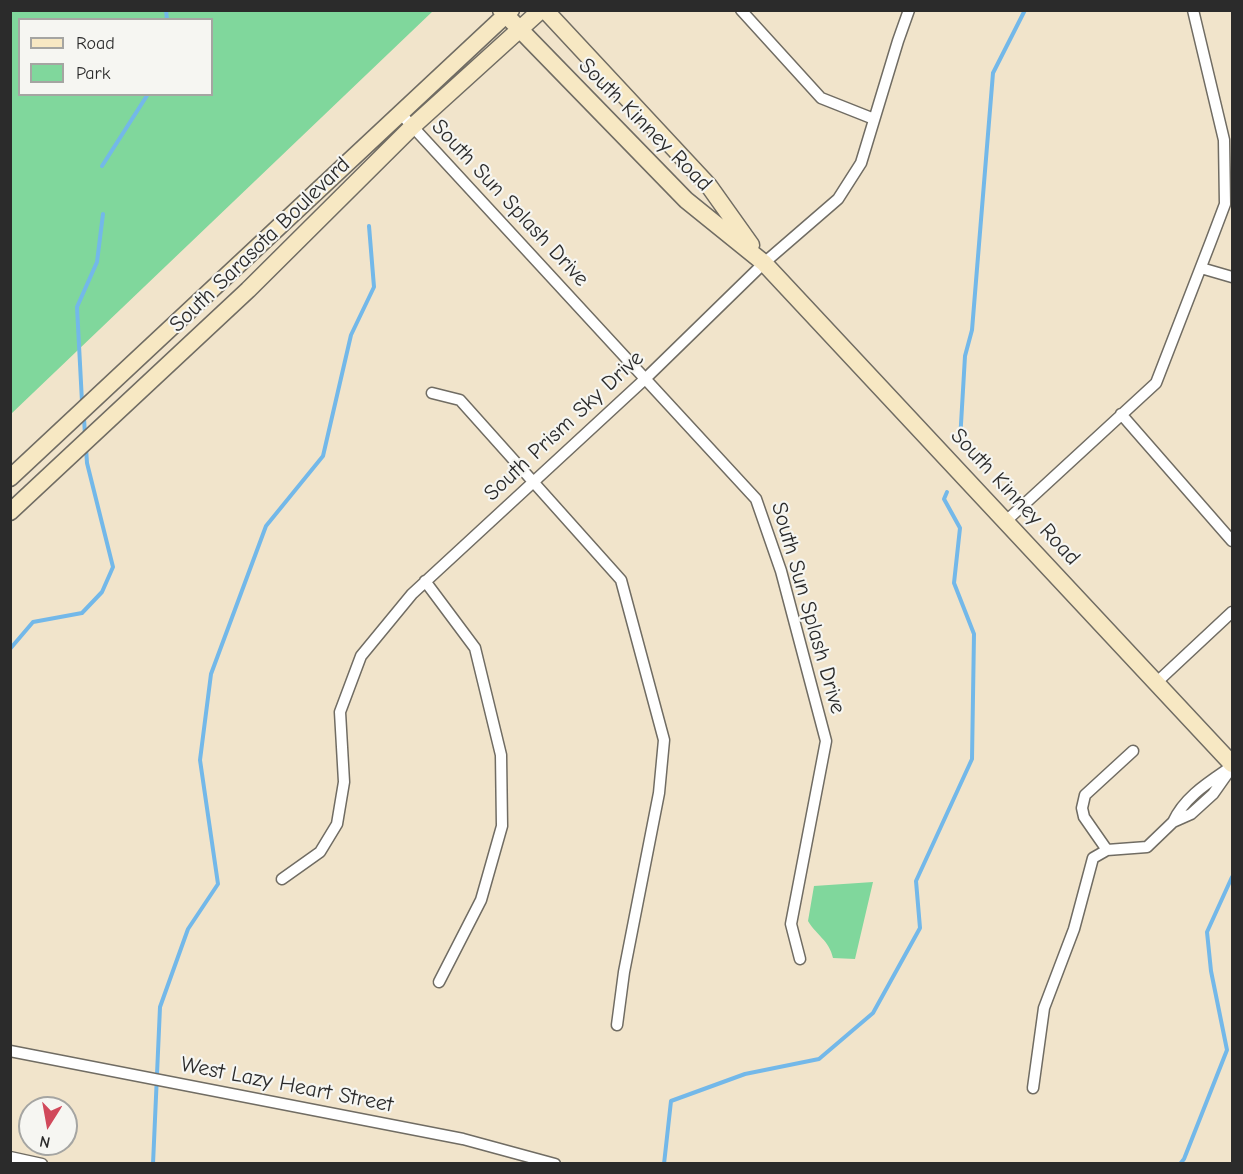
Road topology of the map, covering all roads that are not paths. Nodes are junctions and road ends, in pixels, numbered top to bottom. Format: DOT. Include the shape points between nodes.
graph roads {
  1 [pos="543,10"];
  2 [pos="741,10"];
  3 [pos="909,10"];
  4 [pos="1193,10"];
  5 [pos="506,12"];
  6 [pos="519,29"];
  7 [pos="874,119"];
  8 [pos="407,120"];
  9 [pos="1228,140"];
  10 [pos="764,263"];
  11 [pos="1201,268"];
  12 [pos="1233,277"];
  13 [pos="645,379"];
  14 [pos="432,393"];
  15 [pos="1121,414"];
  16 [pos="10,478"];
  17 [pos="532,481"];
  18 [pos="10,512"];
  19 [pos="1006,521"];
  20 [pos="1233,541"];
  21 [pos="425,581"];
  22 [pos="1233,612"];
  23 [pos="1157,682"];
  24 [pos="1132,751"];
  25 [pos="1233,766"];
  26 [pos="1107,850"];
  27 [pos="282,879"];
  28 [pos="801,959"];
  29 [pos="439,982"];
  30 [pos="617,1025"];
  31 [pos="10,1051"];
  32 [pos="1033,1088"];
  33 [pos="10,1157"];
  34 [pos="42,1164"];
  35 [pos="555,1164"];
  1 -- 6 [label="street, South Sarasota Boulevard"];
  1 -- 10 [label="street, South Kinney Road" via="709,186"];
  2 -- 7 [label="street" via="821,98"];
  3 -- 7 [label="street, South Prism Sky Drive"];
  4 -- 9 [label="street"];
  5 -- 6 [label="street, South Kinney Road"];
  5 -- 8 [label="street, South Sarasota Boulevard"];
  6 -- 8 [label="street, South Sarasota Boulevard"];
  6 -- 10 [label="street, South Kinney Road" via="686,200"];
  7 -- 10 [label="street, South Prism Sky Drive" via="861,163 838,199"];
  8 -- 13 [label="street, South Sun Splash Drive"];
  8 -- 16 [label="street, South Sarasota Boulevard"];
  8 -- 18 [label="street, South Sarasota Boulevard" via="248,290"];
  9 -- 11 [label="street" via="1225,204"];
  10 -- 13 [label="street, South Prism Sky Drive"];
  10 -- 19 [label="street, South Kinney Road"];
  11 -- 12 [label="street"];
  11 -- 15 [label="street" via="1156,382"];
  13 -- 17 [label="street, South Prism Sky Drive"];
  13 -- 28 [label="street, South Sun Splash Drive" via="756,499 781,571 826,741 791,924"];
  14 -- 17 [label="street" via="460,399"];
  15 -- 19 [label="street"];
  15 -- 20 [label="street"];
  17 -- 21 [label="street, South Prism Sky Drive"];
  17 -- 30 [label="street" via="621,580 664,740 659,793"];
  19 -- 23 [label="street, South Kinney Road"];
  21 -- 27 [label="street, South Prism Sky Drive" via="361,657 340,712 344,782 337,824 320,852"];
  21 -- 29 [label="street" via="475,648 501,755 502,826 481,900"];
  22 -- 23 [label="street"];
  23 -- 25 [label="street, South Kinney Road"];
  24 -- 26 [label="street" via="1085,795 1084,817"];
  25 -- 26 [label="street" via="1202,786 1147,847"];
  26 -- 32 [label="street" via="1094,858 1074,929 1044,1008"];
  31 -- 35 [label="street, West Lazy Heart Street" via="463,1139"];
  33 -- 34 [label="street"];
}
